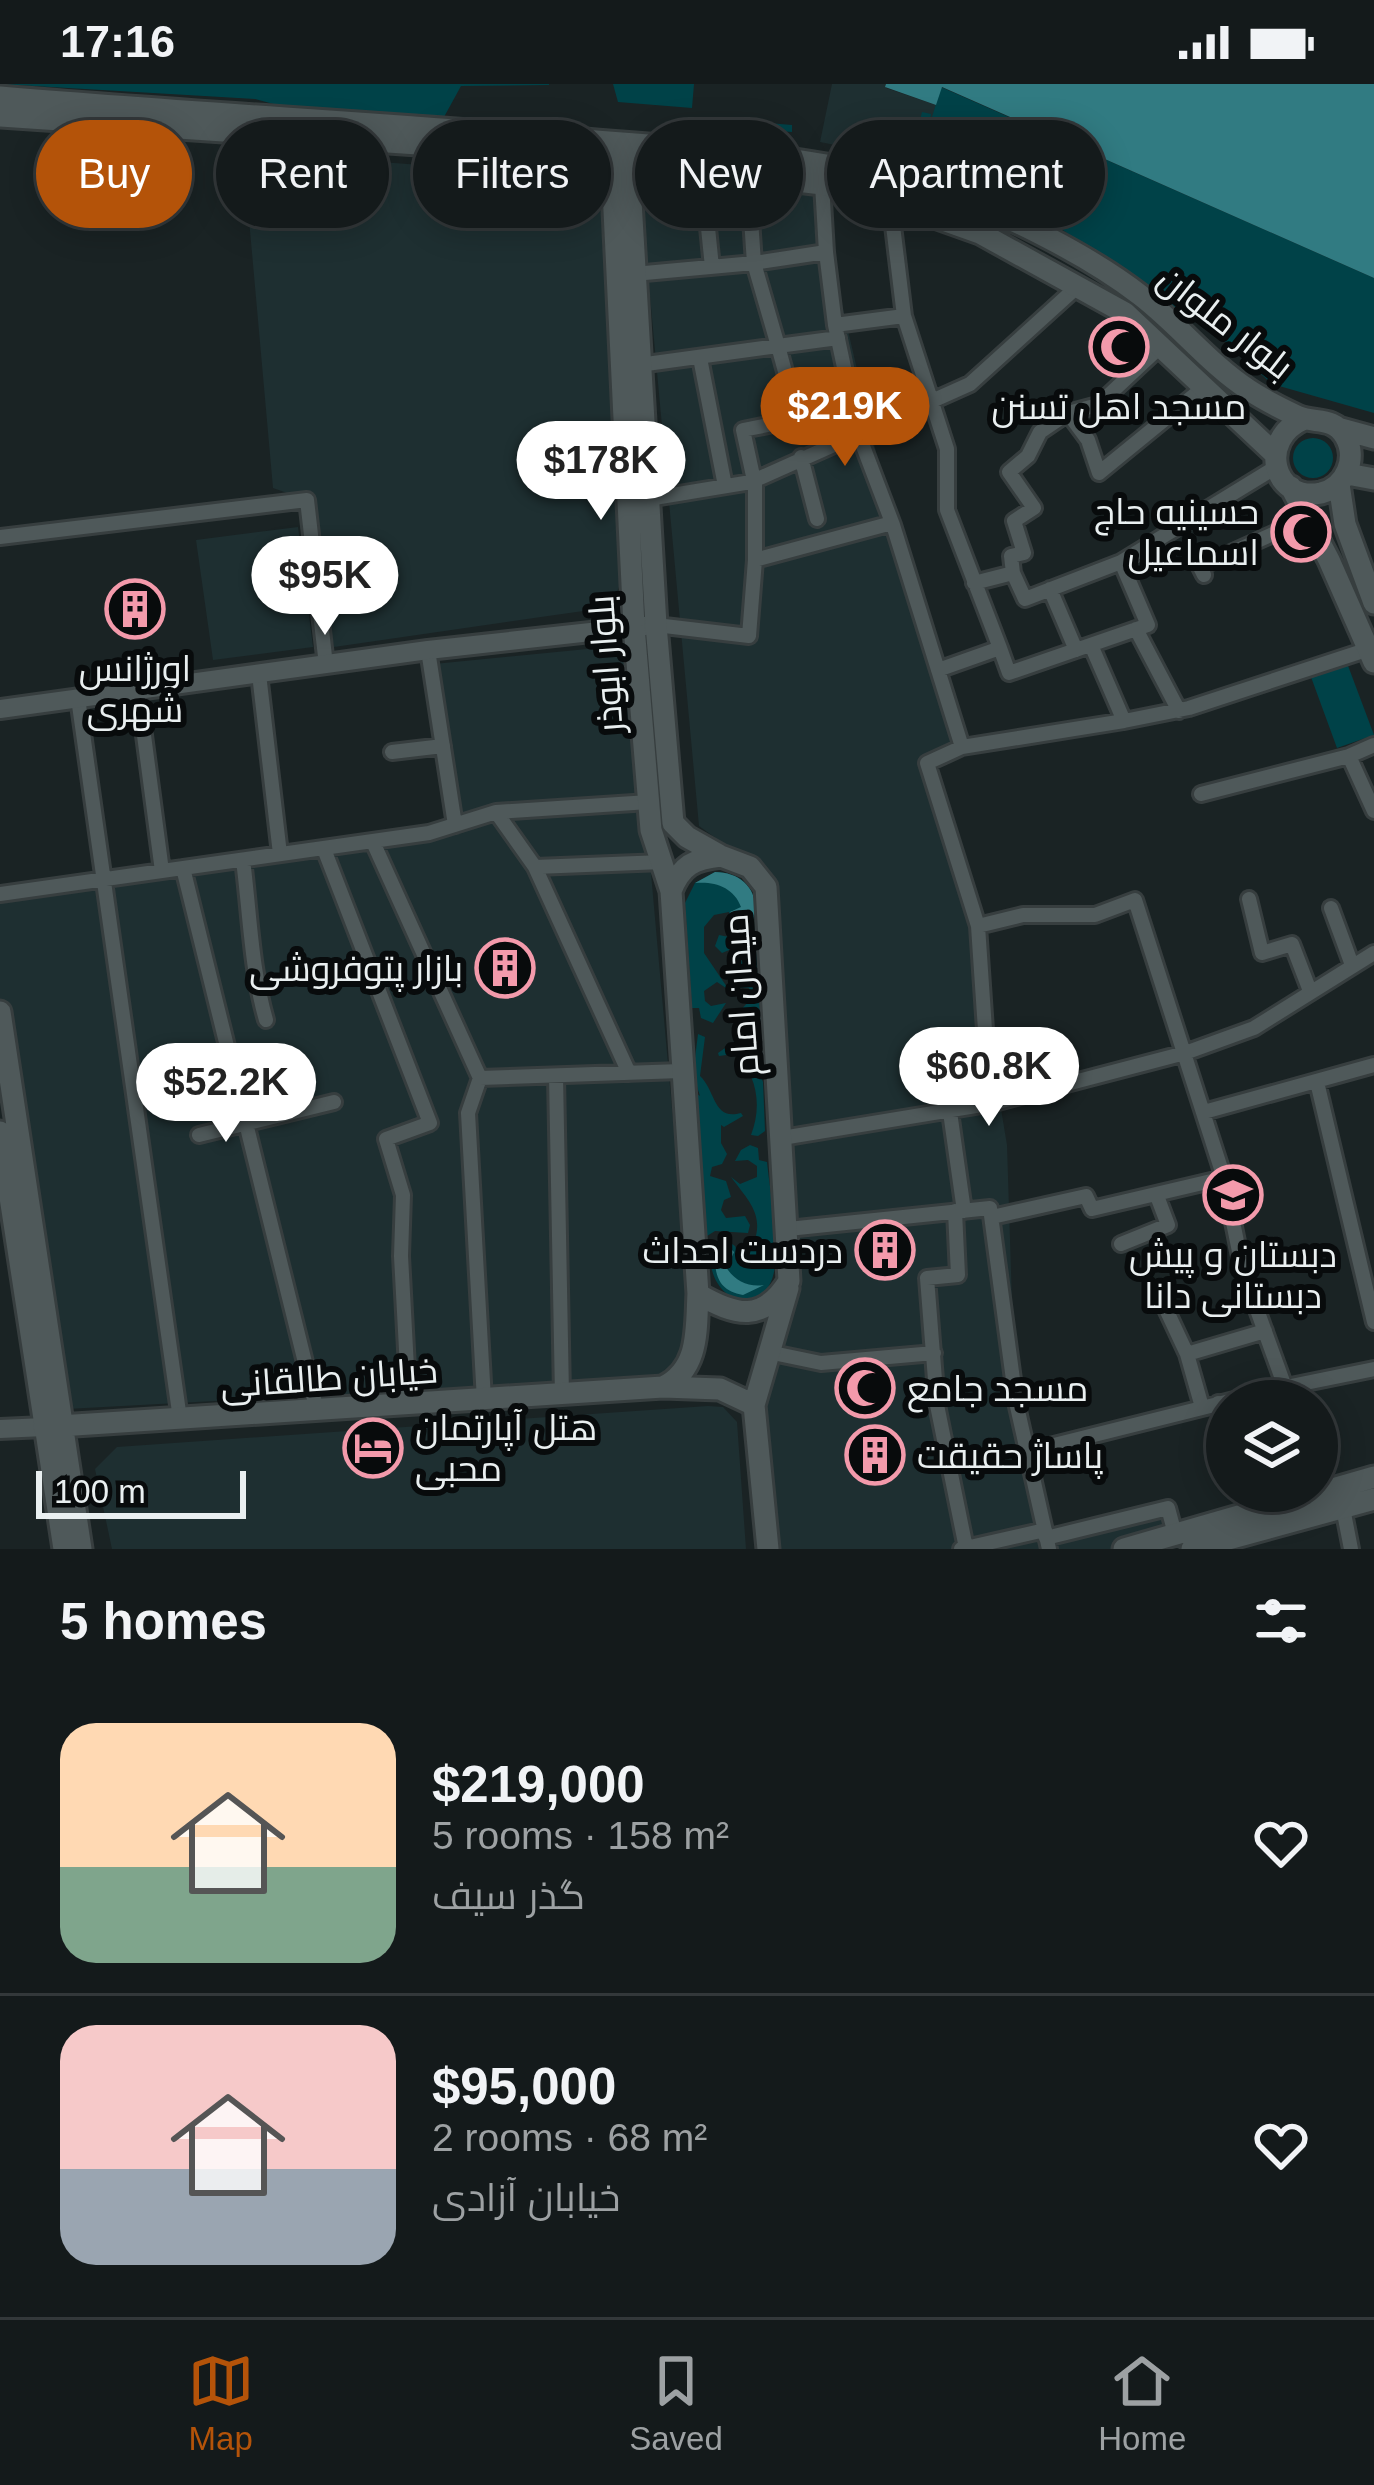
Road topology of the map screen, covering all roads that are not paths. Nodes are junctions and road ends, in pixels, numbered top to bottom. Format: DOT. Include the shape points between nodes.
graph roads {
  1 [pos="0,97"];
  2 [pos="0,116"];
  3 [pos="620,152"];
  4 [pos="635,155"];
  5 [pos="803,182"];
  6 [pos="822,184"];
  7 [pos="827,185"];
  8 [pos="708,228"];
  9 [pos="752,228"];
  10 [pos="893,228"];
  11 [pos="966,228"];
  12 [pos="826,252"];
  13 [pos="754,263"];
  14 [pos="712,268"];
  15 [pos="634,274"];
  16 [pos="1078,286"];
  17 [pos="904,316"];
  18 [pos="837,332"];
  19 [pos="778,346"];
  20 [pos="1160,347"];
  21 [pos="700,358"];
  22 [pos="639,365"];
  23 [pos="1203,388"];
  24 [pos="929,402"];
  25 [pos="1068,413"];
  26 [pos="1304,419"];
  27 [pos="1338,428"];
  28 [pos="858,433"];
  29 [pos="1374,438"];
  30 [pos="800,457"];
  31 [pos="1275,461"];
  32 [pos="1342,479"];
  33 [pos="1374,479"];
  34 [pos="752,482"];
  35 [pos="725,486"];
  36 [pos="1291,488"];
  37 [pos="648,499"];
  38 [pos="817,519"];
  39 [pos="1306,519"];
  40 [pos="892,523"];
  41 [pos="0,536"];
  42 [pos="755,560"];
  43 [pos="1121,562"];
  44 [pos="1013,573"];
  45 [pos="1204,575"];
  46 [pos="974,584"];
  47 [pos="1050,589"];
  48 [pos="1374,603"];
  49 [pos="645,626"];
  50 [pos="1136,629"];
  51 [pos="1000,648"];
  52 [pos="1083,648"];
  53 [pos="428,650"];
  54 [pos="1371,655"];
  55 [pos="326,665"];
  56 [pos="938,670"];
  57 [pos="260,674"];
  58 [pos="138,690"];
  59 [pos="78,698"];
  60 [pos="0,709"];
  61 [pos="1179,711"];
  62 [pos="1124,721"];
  63 [pos="1374,745"];
  64 [pos="443,746"];
  65 [pos="962,747"];
  66 [pos="392,752"];
  67 [pos="1349,756"];
  68 [pos="1201,794"];
  69 [pos="649,802"];
  70 [pos="1374,811"];
  71 [pos="496,812"];
  72 [pos="455,825"];
  73 [pos="662,826"];
  74 [pos="373,842"];
  75 [pos="324,849"];
  76 [pos="280,854"];
  77 [pos="721,856"];
  78 [pos="243,860"];
  79 [pos="663,862"];
  80 [pos="536,867"];
  81 [pos="183,868"];
  82 [pos="163,871"];
  83 [pos="104,879"];
  84 [pos="671,891"];
  85 [pos="0,894"];
  86 [pos="1249,899"];
  87 [pos="1330,908"];
  88 [pos="978,926"];
  89 [pos="1374,953"];
  90 [pos="1352,964"];
  91 [pos="1310,991"];
  92 [pos="0,1012"];
  93 [pos="266,1020"];
  94 [pos="1185,1053"];
  95 [pos="1374,1065"];
  96 [pos="681,1071"];
  97 [pos="629,1073"];
  98 [pos="556,1076"];
  99 [pos="480,1078"];
  100 [pos="1317,1082"];
  101 [pos="334,1102"];
  102 [pos="990,1104"];
  103 [pos="950,1112"];
  104 [pos="1204,1112"];
  105 [pos="246,1124"];
  106 [pos="0,1132"];
  107 [pos="199,1136"];
  108 [pos="782,1138"];
  109 [pos="1,1142"];
  110 [pos="1224,1178"];
  111 [pos="17,1193"];
  112 [pos="1157,1196"];
  113 [pos="959,1211"];
  114 [pos="992,1217"];
  115 [pos="788,1229"];
  116 [pos="1120,1244"];
  117 [pos="1367,1268"];
  118 [pos="10,1271"];
  119 [pos="789,1281"];
  120 [pos="698,1293"];
  121 [pos="1166,1307"];
  122 [pos="1374,1322"];
  123 [pos="1265,1331"];
  124 [pos="768,1352"];
  125 [pos="934,1353"];
  126 [pos="1187,1354"];
  127 [pos="1374,1369"];
  128 [pos="1283,1380"];
  129 [pos="1336,1380"];
  130 [pos="662,1387"];
  131 [pos="562,1395"];
  132 [pos="484,1400"];
  133 [pos="409,1405"];
  134 [pos="754,1406"];
  135 [pos="1206,1406"];
  136 [pos="1202,1407"];
  137 [pos="317,1411"];
  138 [pos="180,1419"];
  139 [pos="54,1426"];
  140 [pos="0,1430"];
  141 [pos="1026,1452"];
  142 [pos="1374,1477"];
  143 [pos="1338,1486"];
  144 [pos="1374,1499"];
  145 [pos="1343,1508"];
  146 [pos="1262,1512"];
  147 [pos="1047,1539"];
  148 [pos="1184,1541"];
  149 [pos="963,1548"];
  150 [pos="64,1549"];
  151 [pos="81,1549"];
  152 [pos="768,1549"];
  153 [pos="1124,1549"];
  154 [pos="1352,1549"];
  1 -- 3 [label="main road"];
  2 -- 3 [label="main road"];
  3 -- 4 [label="main road, بلوار ملوان"];
  3 -- 15 [label="main road, بلوار ابوذر"];
  3 -- 26 [label="main road, بلوار ملوان" via="811,160 990,211 1138,293 1248,390"];
  3 -- 49 [label="main road, بلوار ابوذر"];
  5 -- 6 [label="main road, بلوار ملوان"];
  6 -- 7 [label="main road, بلوار ملوان"];
  6 -- 12 [label="street"];
  8 -- 14 [label="street"];
  9 -- 13 [label="street"];
  10 -- 17 [label="street"];
  11 -- 16 [label="main road, بلوار ملوان"];
  12 -- 13 [label="street"];
  12 -- 18 [label="street"];
  13 -- 14 [label="street"];
  13 -- 19 [label="street"];
  14 -- 15 [label="street"];
  15 -- 22 [label="main road, بلوار ابوذر"];
  16 -- 20 [label="main road, بلوار ملوان" via="1125,313"];
  16 -- 24 [label="street" via="980,376"];
  17 -- 18 [label="street"];
  17 -- 24 [label="street"];
  18 -- 19 [label="street"];
  18 -- 28 [label="street"];
  19 -- 21 [label="street"];
  19 -- 34 [label="street" via="798,419 743,430"];
  20 -- 23 [label="main road, بلوار ملوان"];
  20 -- 25 [label="street" via="1098,405"];
  21 -- 22 [label="street"];
  21 -- 35 [label="street"];
  22 -- 37 [label="main road, بلوار ابوذر"];
  23 -- 25 [label="street" via="1099,473"];
  23 -- 31 [label="main road, بلوار ملوان"];
  24 -- 28 [label="street"];
  24 -- 46 [label="street" via="947,449 947,509"];
  25 -- 44 [label="street" via="1040,432 1009,472 1034,508 1014,521 1024,553 1012,556"];
  26 -- 27 [label="main road"];
  26 -- 31 [label="main road" via="1283,432"];
  27 -- 29 [label="main road"];
  27 -- 32 [label="main road" via="1350,449"];
  28 -- 30 [label="street"];
  28 -- 40 [label="street"];
  30 -- 34 [label="street"];
  30 -- 38 [label="street"];
  31 -- 36 [label="main road"];
  31 -- 43 [label="street"];
  32 -- 33 [label="main road"];
  32 -- 36 [label="main road" via="1324,493"];
  32 -- 48 [label="main road" via="1345,524"];
  34 -- 35 [label="street"];
  34 -- 42 [label="street"];
  35 -- 37 [label="street"];
  36 -- 39 [label="main road"];
  37 -- 49 [label="main road, بلوار ابوذر"];
  39 -- 45 [label="street" via="1200,567"];
  39 -- 54 [label="main road"];
  40 -- 42 [label="street"];
  40 -- 56 [label="street"];
  41 -- 55 [label="street" via="307,500"];
  42 -- 49 [label="street" via="749,636"];
  43 -- 47 [label="street"];
  43 -- 50 [label="street" via="1148,617"];
  44 -- 46 [label="street"];
  44 -- 47 [label="street" via="1025,599"];
  46 -- 51 [label="street"];
  47 -- 52 [label="street"];
  49 -- 53 [label="street"];
  49 -- 69 [label="main road, بلوار ابوذر"];
  49 -- 73 [label="main road, بلوار ابوذر"];
  50 -- 52 [label="street"];
  50 -- 61 [label="street"];
  51 -- 52 [label="street" via="1009,674"];
  51 -- 56 [label="street"];
  52 -- 62 [label="street"];
  53 -- 55 [label="street"];
  53 -- 64 [label="street"];
  54 -- 61 [label="street"];
  55 -- 57 [label="street"];
  56 -- 65 [label="street"];
  57 -- 58 [label="street"];
  57 -- 76 [label="street"];
  58 -- 59 [label="street"];
  58 -- 82 [label="street"];
  59 -- 60 [label="street"];
  59 -- 83 [label="street"];
  61 -- 62 [label="street"];
  62 -- 65 [label="street"];
  63 -- 67 [label="street"];
  64 -- 66 [label="street"];
  64 -- 72 [label="street"];
  65 -- 88 [label="street" via="928,763"];
  67 -- 68 [label="street"];
  67 -- 70 [label="street"];
  69 -- 71 [label="street"];
  69 -- 73 [label="main road, بلوار ابوذر"];
  71 -- 72 [label="street"];
  71 -- 80 [label="street"];
  72 -- 74 [label="street"];
  73 -- 77 [label="main road"];
  73 -- 79 [label="main road, بلوار ابوذر"];
  74 -- 75 [label="street"];
  74 -- 99 [label="street"];
  75 -- 76 [label="street"];
  75 -- 133 [label="street" via="430,1123 386,1138 403,1195"];
  76 -- 78 [label="street"];
  77 -- 84 [label="main road, میدان امام" via="691,862"];
  77 -- 108 [label="main road, میدان امام" via="750,867 766,887"];
  78 -- 81 [label="street"];
  78 -- 93 [label="street" via="253,972"];
  79 -- 80 [label="street"];
  79 -- 84 [label="main road, بلوار ابوذر"];
  80 -- 97 [label="street"];
  81 -- 82 [label="street"];
  81 -- 105 [label="street"];
  82 -- 83 [label="street"];
  83 -- 85 [label="street"];
  83 -- 138 [label="street"];
  84 -- 96 [label="main road, میدان امام"];
  86 -- 91 [label="street" via="1262,953 1292,944"];
  87 -- 90 [label="street"];
  88 -- 94 [label="street" via="1023,915 1094,915 1135,900"];
  88 -- 102 [label="street"];
  89 -- 90 [label="street"];
  90 -- 91 [label="street"];
  91 -- 94 [label="street" via="1254,1028"];
  92 -- 111 [label="main road"];
  94 -- 102 [label="street"];
  94 -- 104 [label="street"];
  95 -- 100 [label="street"];
  96 -- 97 [label="street"];
  96 -- 120 [label="main road, میدان امام"];
  97 -- 98 [label="street"];
  98 -- 99 [label="street"];
  98 -- 131 [label="street"];
  99 -- 132 [label="street" via="469,1113"];
  100 -- 104 [label="street"];
  100 -- 117 [label="street"];
  101 -- 105 [label="street"];
  102 -- 103 [label="street"];
  103 -- 108 [label="street"];
  103 -- 113 [label="street"];
  104 -- 110 [label="street"];
  105 -- 107 [label="street"];
  105 -- 137 [label="street"];
  106 -- 109 [label="main road"];
  108 -- 115 [label="main road, میدان امام"];
  109 -- 111 [label="main road"];
  110 -- 112 [label="street"];
  110 -- 123 [label="street"];
  111 -- 118 [label="main road"];
  111 -- 139 [label="main road"];
  112 -- 114 [label="street" via="1092,1209 1086,1196"];
  112 -- 116 [label="street" via="1168,1225"];
  113 -- 114 [label="street" via="990,1208"];
  113 -- 115 [label="street"];
  113 -- 125 [label="street" via="958,1275 927,1278"];
  114 -- 141 [label="street"];
  115 -- 119 [label="main road, میدان امام"];
  117 -- 122 [label="street"];
  118 -- 139 [label="main road"];
  119 -- 120 [label="main road" via="752,1313"];
  119 -- 124 [label="main road, میدان امام"];
  120 -- 130 [label="main road, میدان امام" via="694,1354"];
  121 -- 126 [label="street"];
  123 -- 126 [label="street"];
  123 -- 128 [label="street"];
  124 -- 125 [label="street" via="821,1363"];
  124 -- 134 [label="main road, میدان امام"];
  125 -- 149 [label="street"];
  126 -- 136 [label="street"];
  127 -- 129 [label="street"];
  130 -- 131 [label="main road, خیابان طالقانی"];
  130 -- 134 [label="main road, خیابان طالقانی" via="720,1389"];
  131 -- 132 [label="main road, خیابان طالقانی"];
  132 -- 133 [label="main road, خیابان طالقانی"];
  133 -- 137 [label="main road, خیابان طالقانی"];
  134 -- 152 [label="main road"];
  135 -- 136 [label="street"];
  136 -- 141 [label="street"];
  137 -- 138 [label="main road, خیابان طالقانی"];
  138 -- 139 [label="main road, خیابان طالقانی"];
  139 -- 140 [label="street, خیابان طالقانی"];
  139 -- 150 [label="main road"];
  139 -- 151 [label="main road"];
  141 -- 147 [label="street"];
  142 -- 143 [label="main road"];
  144 -- 145 [label="main road"];
  145 -- 148 [label="main road"];
  145 -- 154 [label="street"];
  146 -- 148 [label="main road"];
  147 -- 148 [label="street" via="1168,1508"];
  147 -- 149 [label="street"];
  148 -- 153 [label="main road"];
}
